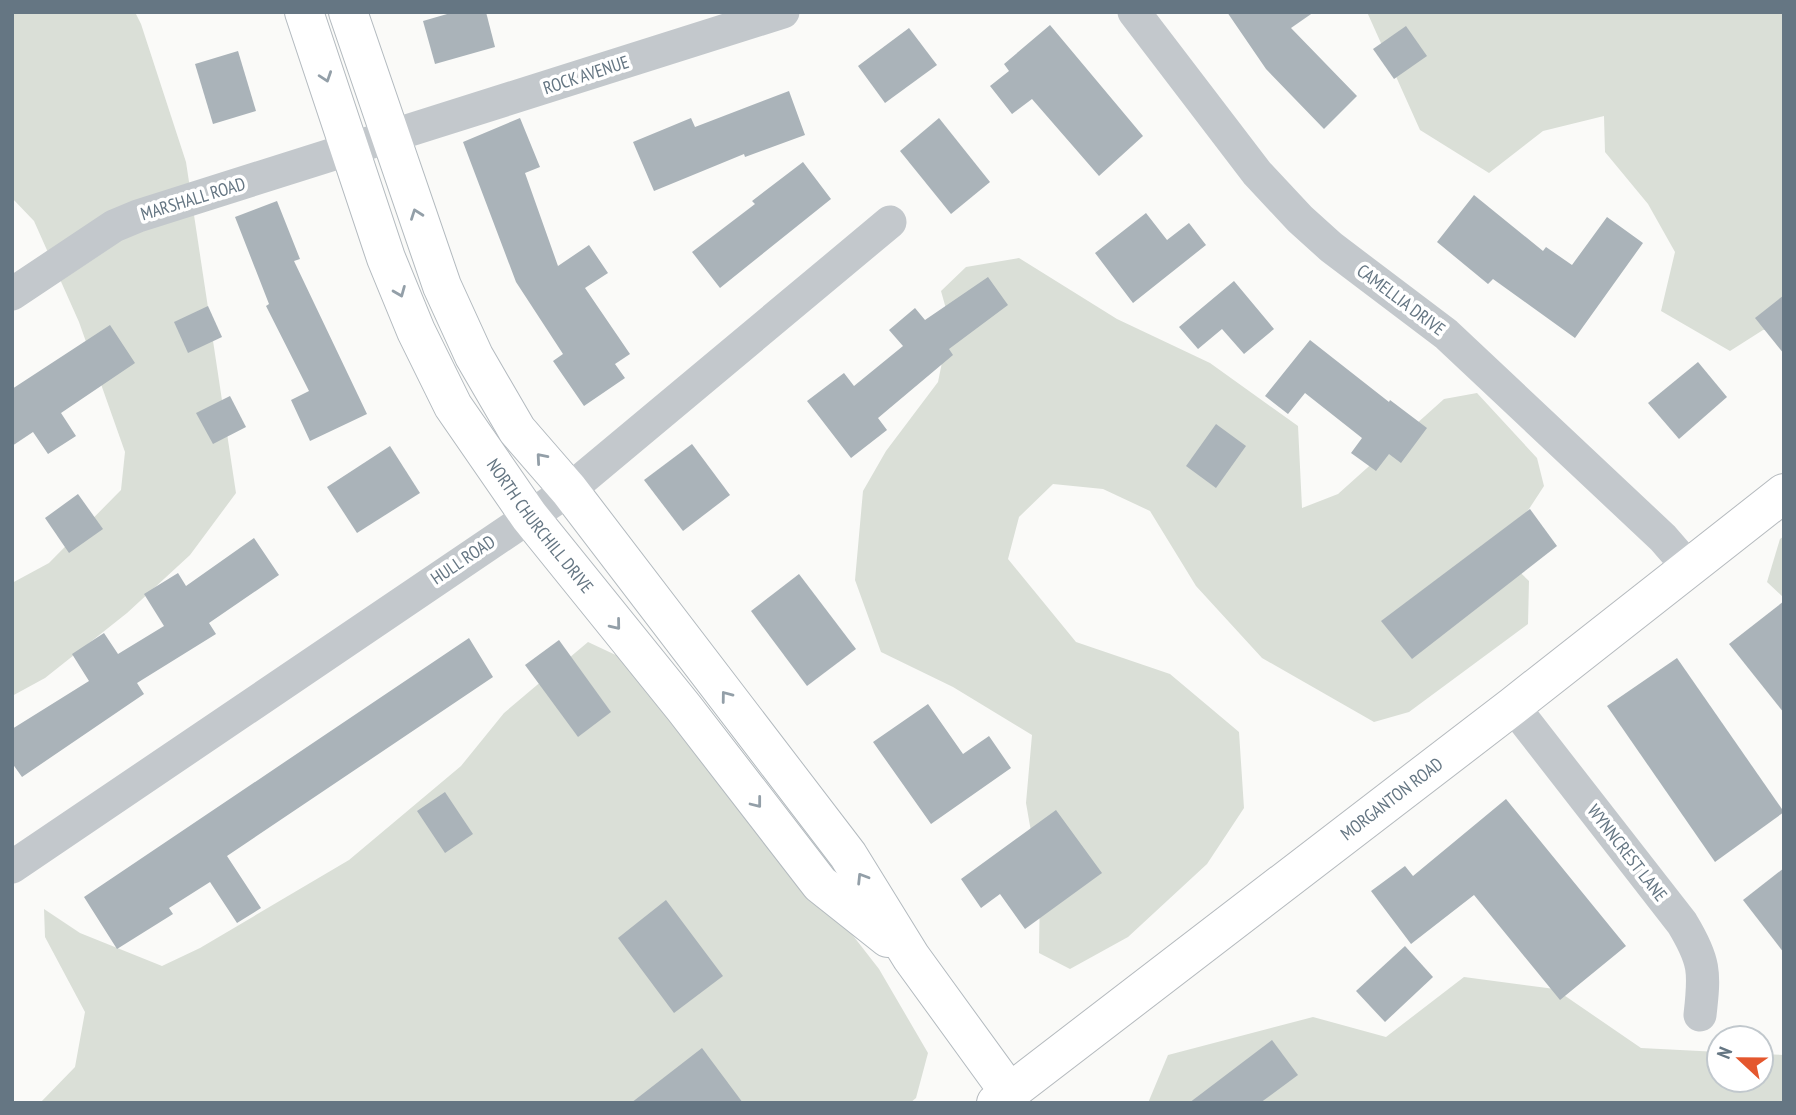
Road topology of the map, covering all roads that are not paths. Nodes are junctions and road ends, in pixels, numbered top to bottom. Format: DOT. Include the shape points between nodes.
graph roads {
  1 [pos="304,12"];
  2 [pos="348,12"];
  3 [pos="783,12"];
  4 [pos="1134,12"];
  5 [pos="389,138"];
  6 [pos="350,150"];
  7 [pos="890,222"];
  8 [pos="12,294"];
  9 [pos="569,490"];
  10 [pos="1784,493"];
  11 [pos="528,516"];
  12 [pos="1689,568"];
  13 [pos="1513,706"];
  14 [pos="12,867"];
  15 [pos="911,957"];
  16 [pos="1700,1015"];
  17 [pos="1007,1099"];
  1 -- 6 [label="street, NORTH CHURCHILL DRIVE, one-way"];
  2 -- 5 [label="street, NORTH CHURCHILL DRIVE"];
  3 -- 5 [label="street, ROCK AVENUE"];
  4 -- 12 [label="street, CAMELLIA DRIVE" via="1257,173 1300,219 1447,334 1664,538"];
  5 -- 6 [label="street, MARSHALL ROAD"];
  9 -- 5 [label="street, NORTH CHURCHILL DRIVE, one-way" via="517,430 474,356 442,286"];
  6 -- 8 [label="street, MARSHALL ROAD" via="114,226"];
  6 -- 11 [label="street, NORTH CHURCHILL DRIVE, one-way" via="416,331 453,406"];
  7 -- 9 [label="street, HULL ROAD"];
  9 -- 11 [label="street, HULL ROAD"];
  15 -- 9 [label="street, NORTH CHURCHILL DRIVE, one-way" via="848,855"];
  10 -- 12 [label="street, MORGANTON ROAD"];
  11 -- 14 [label="street, HULL ROAD"];
  11 -- 15 [label="street, NORTH CHURCHILL DRIVE, one-way" via="820,884"];
  12 -- 13 [label="street, MORGANTON ROAD"];
  13 -- 16 [label="street, WYNNCREST LANE" via="1698,949 1704,975"];
  13 -- 17 [label="street, MORGANTON ROAD"];
  15 -- 17 [label="street, NORTH CHURCHILL DRIVE"];
}
